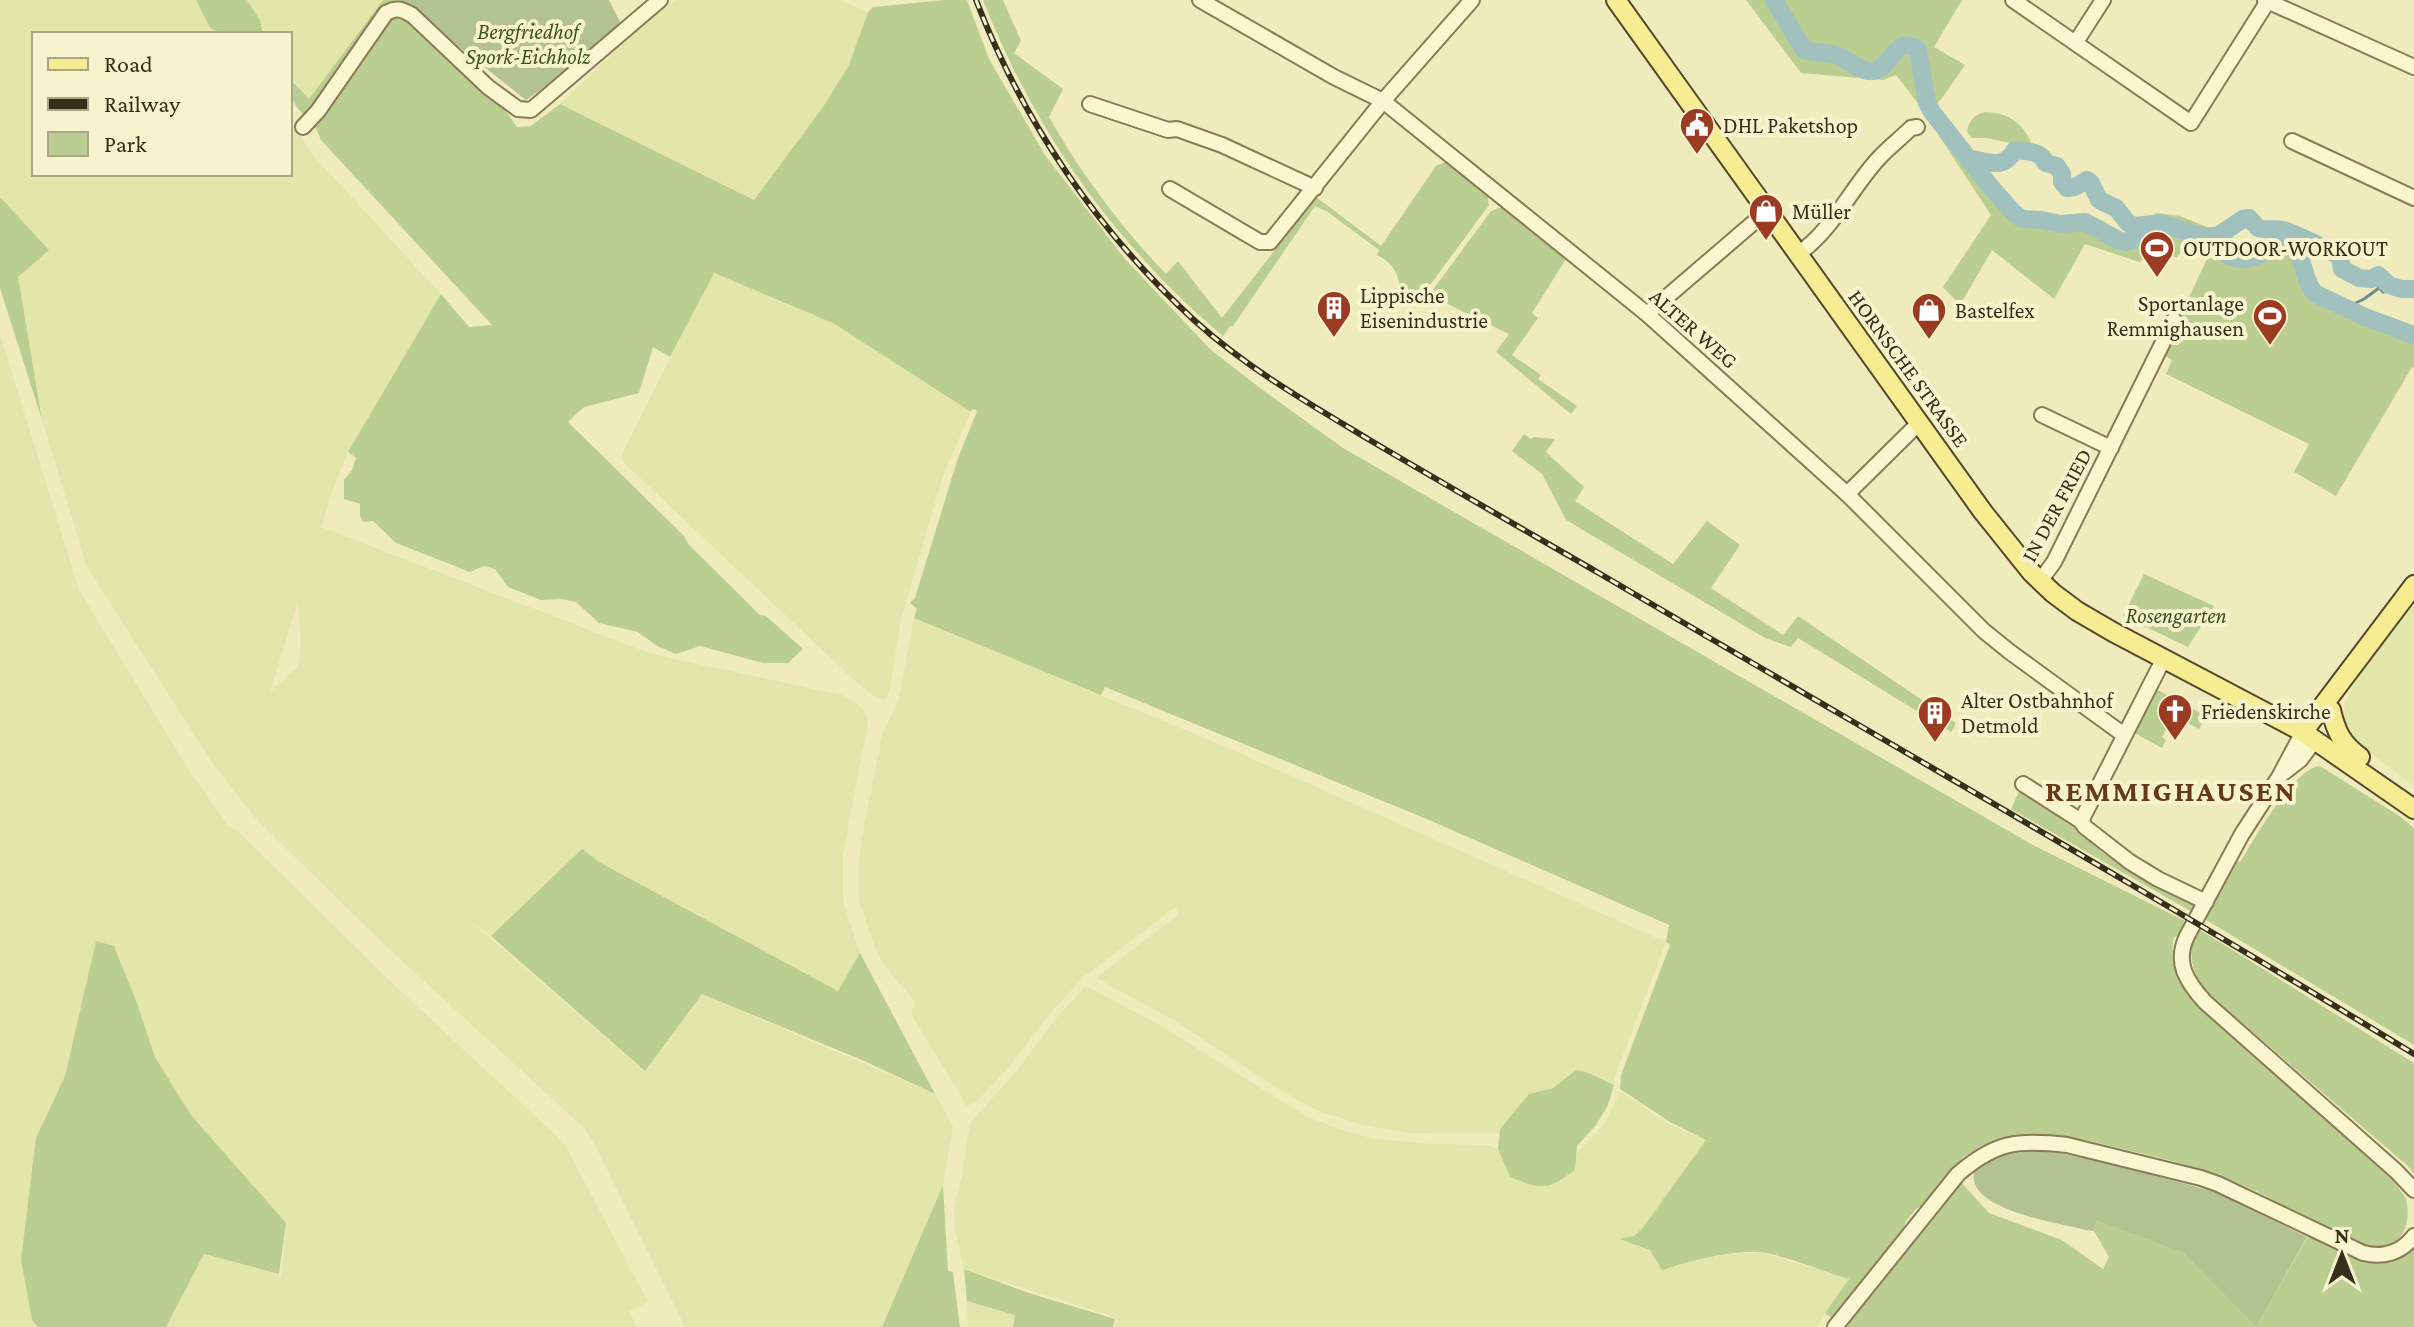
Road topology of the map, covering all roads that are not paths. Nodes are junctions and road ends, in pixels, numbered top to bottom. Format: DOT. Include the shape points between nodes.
graph roads {
  1 [pos="660,0"];
  2 [pos="1200,0"];
  3 [pos="1472,0"];
  4 [pos="1616,0"];
  5 [pos="2013,0"];
  6 [pos="2103,0"];
  7 [pos="2266,1"];
  8 [pos="2076,42"];
  9 [pos="2414,67"];
  10 [pos="1383,101"];
  11 [pos="1090,104"];
  12 [pos="303,127"];
  13 [pos="1917,127"];
  14 [pos="2292,141"];
  15 [pos="1315,188"];
  16 [pos="1170,189"];
  17 [pos="2414,198"];
  18 [pos="1767,211"];
  19 [pos="1798,254"];
  20 [pos="1647,314"];
  21 [pos="2174,320"];
  22 [pos="2042,415"];
  23 [pos="1919,423"];
  24 [pos="2111,448"];
  25 [pos="1847,494"];
  26 [pos="2040,581"];
  27 [pos="2414,585"];
  28 [pos="2164,658"];
  29 [pos="2336,689"];
  30 [pos="2331,710"];
  31 [pos="2124,735"];
  32 [pos="2314,739"];
  33 [pos="2023,784"];
  34 [pos="2394,795"];
  35 [pos="2414,809"];
  36 [pos="2081,821"];
  37 [pos="2206,902"];
  38 [pos="2414,1190"];
  39 [pos="2414,1236"];
  40 [pos="1835,1327"];
  1 -- 12 [label="street" via="531,110 518,109 488,87 412,15 394,9"];
  2 -- 10 [label="street, ALTER WEG"];
  3 -- 10 [label="street"];
  4 -- 18 [label="main road, HORNSCHE STRASSE"];
  5 -- 8 [label="street"];
  6 -- 8 [label="street"];
  7 -- 8 [label="street" via="2191,123"];
  7 -- 9 [label="street"];
  10 -- 15 [label="street"];
  10 -- 20 [label="street, ALTER WEG"];
  11 -- 15 [label="street" via="1222,145"];
  13 -- 19 [label="street" via="1878,159"];
  14 -- 17 [label="street"];
  15 -- 16 [label="street" via="1266,243"];
  18 -- 19 [label="main road, HORNSCHE STRASSE"];
  18 -- 20 [label="street"];
  19 -- 23 [label="main road, HORNSCHE STRASSE"];
  20 -- 25 [label="street, ALTER WEG"];
  21 -- 24 [label="street, IN DER FRIED"];
  22 -- 24 [label="street, IN DER FRIED"];
  23 -- 25 [label="street"];
  23 -- 26 [label="main road, HORNSCHE STRASSE"];
  24 -- 26 [label="street, IN DER FRIED"];
  25 -- 31 [label="street, ALTER WEG" via="1984,631"];
  26 -- 28 [label="main road, HORNSCHE STRASSE" via="2089,618"];
  27 -- 29 [label="main road"];
  28 -- 31 [label="street"];
  28 -- 32 [label="main road, HORNSCHE STRASSE"];
  29 -- 30 [label="main road"];
  29 -- 32 [label="main road"];
  30 -- 32 [label="main road"];
  30 -- 34 [label="main road" via="2339,737 2373,767"];
  31 -- 36 [label="street"];
  32 -- 34 [label="main road"];
  32 -- 37 [label="street" via="2279,777"];
  33 -- 36 [label="street"];
  34 -- 35 [label="main road"];
  36 -- 37 [label="street" via="2130,862"];
  37 -- 38 [label="street" via="2182,948 2188,982"];
  39 -- 40 [label="street" via="2397,1251 2371,1255 2201,1178 2067,1145 2016,1143 1994,1148 1958,1174"];
}
